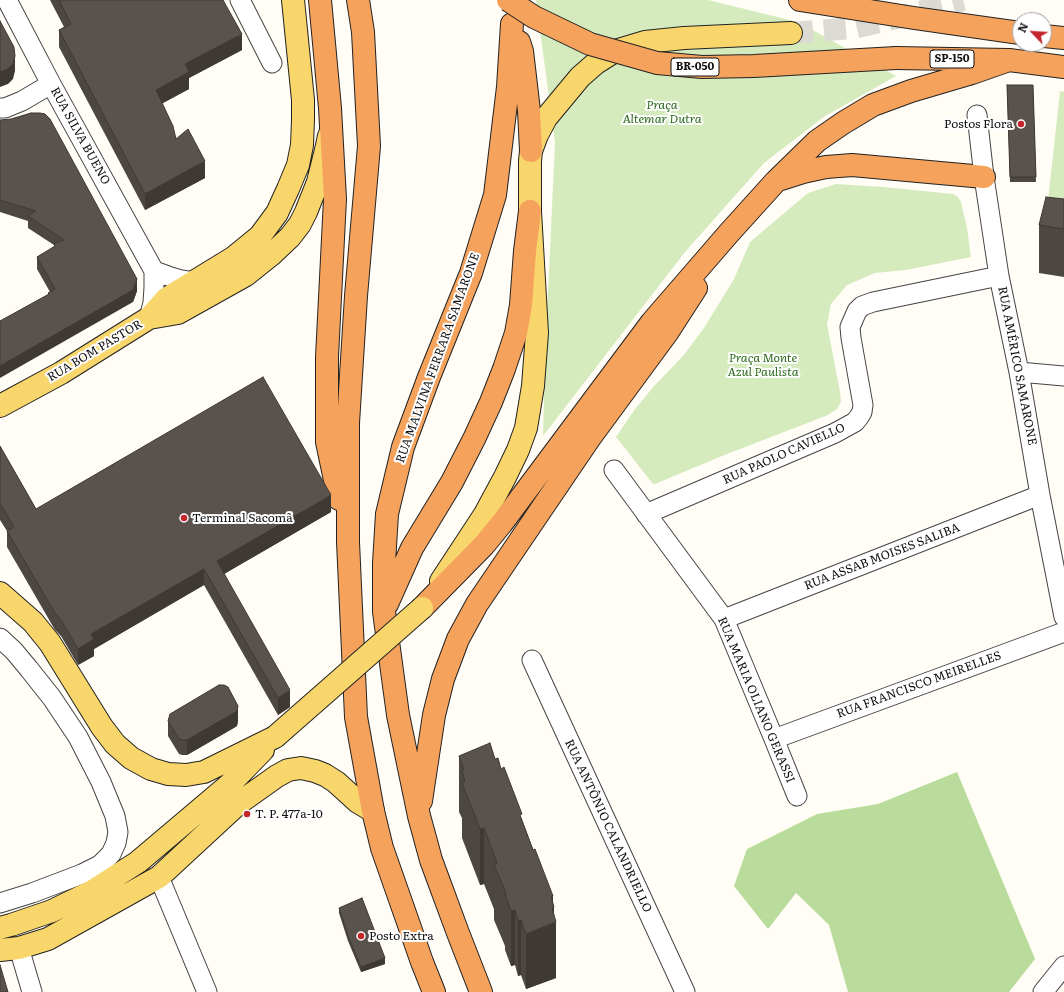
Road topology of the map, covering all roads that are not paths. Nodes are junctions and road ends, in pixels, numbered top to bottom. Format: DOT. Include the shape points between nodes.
graph roads {
  1 [pos="7,0"];
  2 [pos="240,0"];
  3 [pos="293,0"];
  4 [pos="320,0"];
  5 [pos="358,0"];
  6 [pos="509,0"];
  7 [pos="800,0"];
  8 [pos="856,0"];
  9 [pos="914,18"];
  10 [pos="512,24"];
  11 [pos="1012,32"];
  12 [pos="791,33"];
  13 [pos="1052,37"];
  14 [pos="1064,38"];
  15 [pos="896,58"];
  16 [pos="1009,60"];
  17 [pos="272,64"];
  18 [pos="1064,67"];
  19 [pos="51,84"];
  20 [pos="0,108"];
  21 [pos="977,115"];
  22 [pos="330,116"];
  23 [pos="531,151"];
  24 [pos="984,176"];
  25 [pos="776,181"];
  26 [pos="530,212"];
  27 [pos="717,247"];
  28 [pos="154,271"];
  29 [pos="999,276"];
  30 [pos="195,282"];
  31 [pos="149,318"];
  32 [pos="1019,372"];
  33 [pos="1064,376"];
  34 [pos="0,406"];
  35 [pos="614,470"];
  36 [pos="1040,495"];
  37 [pos="646,514"];
  38 [pos="348,542"];
  39 [pos="0,593"];
  40 [pos="422,608"];
  41 [pos="384,612"];
  42 [pos="1064,617"];
  43 [pos="724,619"];
  44 [pos="1064,632"];
  45 [pos="0,638"];
  46 [pos="532,660"];
  47 [pos="275,738"];
  48 [pos="774,739"];
  49 [pos="796,796"];
  50 [pos="373,811"];
  51 [pos="419,816"];
  52 [pos="159,877"];
  53 [pos="0,903"];
  54 [pos="6,927"];
  55 [pos="10,949"];
  56 [pos="1064,966"];
  57 [pos="32,992"];
  58 [pos="207,992"];
  59 [pos="434,992"];
  60 [pos="481,992"];
  61 [pos="685,992"];
  62 [pos="1043,992"];
  1 -- 19 [label="street, RUA SILVA BUENO"];
  2 -- 17 [label="street"];
  3 -- 30 [label="main road" via="302,100 302,145 298,165 277,213 260,236 233,258"];
  4 -- 22 [label="highway"];
  5 -- 38 [label="highway" via="363,32 369,146 348,423"];
  6 -- 10 [label="highway"];
  6 -- 15 [label="highway, BR-050, bridge" via="534,17 590,44 657,63 702,67 754,66"];
  7 -- 9 [label="highway"];
  8 -- 9 [label="highway"];
  9 -- 11 [label="highway"];
  10 -- 23 [label="highway" via="522,51"];
  10 -- 41 [label="highway, RUA MALVINA FERRARA SAMARONE" via="508,87 494,195 471,273 403,447 387,514"];
  12 -- 23 [label="main road" via="645,42 616,51 580,77 546,118"];
  13 -- 14 [label="highway"];
  15 -- 16 [label="highway, SP-150"];
  16 -- 18 [label="highway, SP-150"];
  16 -- 25 [label="highway" via="873,105 817,141"];
  19 -- 20 [label="street" via="22,101"];
  19 -- 28 [label="street, RUA SILVA BUENO"];
  21 -- 24 [label="street, RUA AMÉRICO SAMARONE"];
  22 -- 31 [label="main road, RUA BOM PASTOR" via="326,150 318,182 300,224 290,237 246,275 178,313"];
  22 -- 38 [label="highway" via="335,199 327,357 327,442"];
  23 -- 26 [label="main road"];
  24 -- 25 [label="highway" via="852,165 826,167"];
  24 -- 29 [label="street, RUA AMÉRICO SAMARONE"];
  25 -- 27 [label="highway"];
  26 -- 40 [label="main road" via="537,333 533,386 526,428 505,478 485,514"];
  26 -- 41 [label="highway" via="521,305 516,333 504,369 475,437 452,482 412,548"];
  27 -- 40 [label="highway" via="652,322 502,523"];
  27 -- 51 [label="highway" via="692,295 667,333 589,439 474,610 458,639 443,679 434,714"];
  28 -- 30 [label="street"];
  28 -- 31 [label="street, RUA SILVA BUENO" via="154,295"];
  29 -- 32 [label="street, RUA AMÉRICO SAMARONE"];
  29 -- 37 [label="street, RUA PAOLO CAVIELLO" via="866,303 853,318 850,327 863,405 862,412 855,422 835,434"];
  30 -- 31 [label="main road" via="166,299"];
  31 -- 34 [label="main road, RUA BOM PASTOR" via="61,373"];
  32 -- 33 [label="street"];
  32 -- 36 [label="street, RUA AMÉRICO SAMARONE"];
  35 -- 37 [label="street, RUA MARIA OLIANO GERASSI"];
  36 -- 42 [label="street, RUA AMÉRICO SAMARONE"];
  36 -- 43 [label="street, RUA ASSAB MOISES SALIBA"];
  37 -- 43 [label="street, RUA MARIA OLIANO GERASSI"];
  38 -- 50 [label="highway" via="356,718"];
  39 -- 47 [label="main road" via="33,622 50,643 115,744 131,758 151,769 168,774 204,772"];
  40 -- 47 [label="main road, bridge"];
  41 -- 51 [label="highway, RUA MALVINA FERRARA SAMARONE" via="398,715"];
  43 -- 48 [label="street, RUA MARIA OLIANO GERASSI"];
  44 -- 48 [label="street, RUA FRANCISCO MEIRELLES"];
  45 -- 53 [label="street" via="29,668 78,737 101,782 115,816 118,832 111,854 100,865 32,893"];
  46 -- 61 [label="street, RUA ANTÔNIO CALANDRIELLO"];
  47 -- 54 [label="main road" via="229,785 138,862 91,892 52,911"];
  48 -- 49 [label="street, RUA MARIA OLIANO GERASSI"];
  50 -- 52 [label="main road" via="325,775 301,768 288,770 239,803"];
  50 -- 59 [label="highway" via="382,848"];
  51 -- 60 [label="highway, RUA MALVINA FERRARA SAMARONE" via="431,860"];
  52 -- 55 [label="main road" via="48,939"];
  52 -- 58 [label="street"];
  55 -- 57 [label="street"];
  56 -- 62 [label="street"];
}
